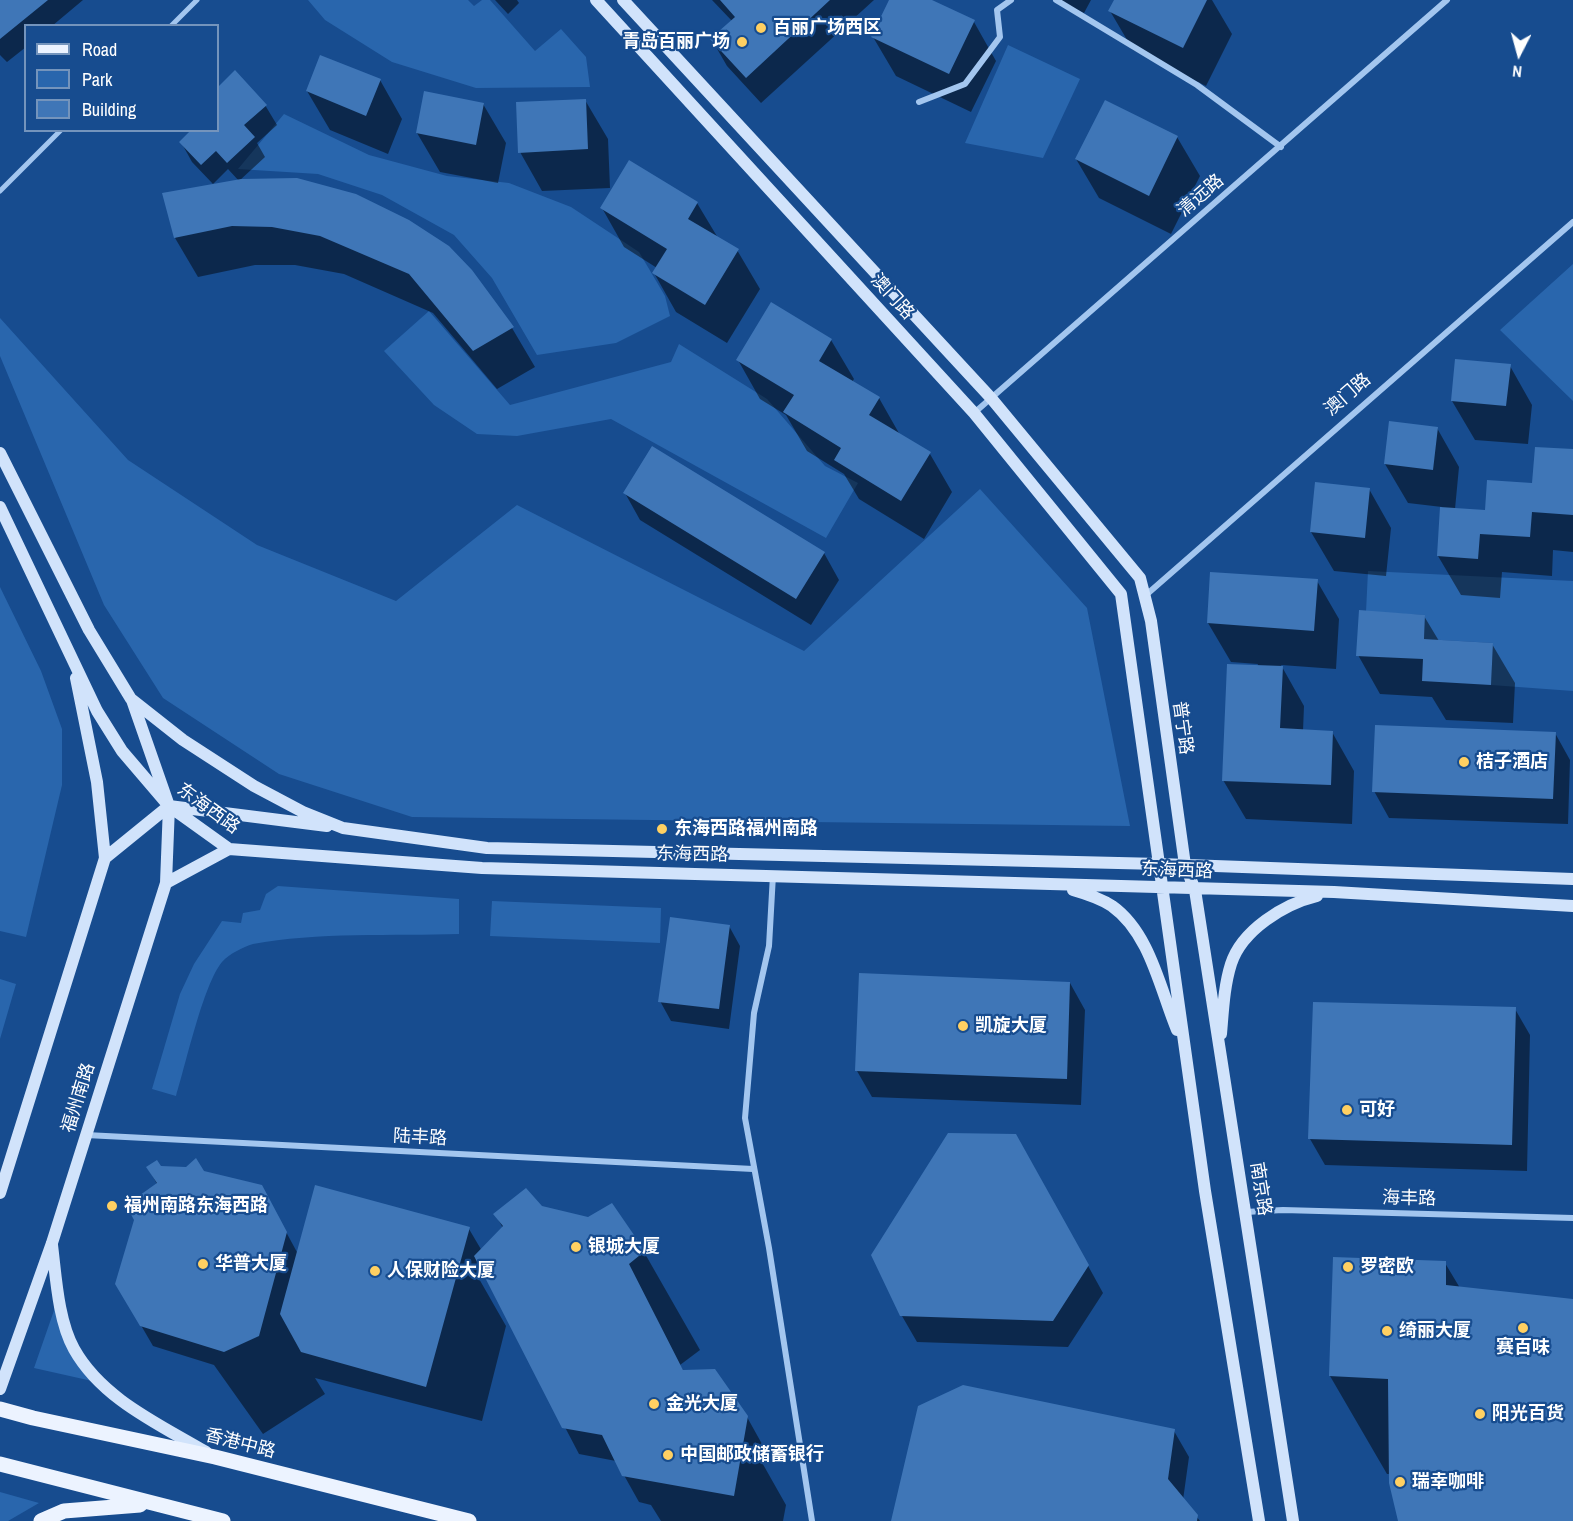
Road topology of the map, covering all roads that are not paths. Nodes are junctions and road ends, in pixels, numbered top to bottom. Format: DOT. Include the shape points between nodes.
graph roads {
  1 [pos="197,0"];
  2 [pos="596,0"];
  3 [pos="623,0"];
  4 [pos="1011,0"];
  5 [pos="1056,0"];
  6 [pos="1447,0"];
  7 [pos="173,24"];
  8 [pos="919,102"];
  9 [pos="59,132"];
  10 [pos="1281,147"];
  11 [pos="0,191"];
  12 [pos="1573,222"];
  13 [pos="991,398"];
  14 [pos="974,413"];
  15 [pos="0,453"];
  16 [pos="0,507"];
  17 [pos="1146,596"];
  18 [pos="1126,612"];
  19 [pos="71,656"];
  20 [pos="131,699"];
  21 [pos="169,806"];
  22 [pos="343,828"];
  23 [pos="229,849"];
  24 [pos="105,858"];
  25 [pos="1160,864"];
  26 [pos="1185,865"];
  27 [pos="773,875"];
  28 [pos="1573,879"];
  29 [pos="166,883"];
  30 [pos="1058,885"];
  31 [pos="1162,889"];
  32 [pos="1195,890"];
  33 [pos="1334,892"];
  34 [pos="1573,906"];
  35 [pos="1220,1044"];
  36 [pos="1184,1049"];
  37 [pos="87,1135"];
  38 [pos="753,1169"];
  39 [pos="0,1193"];
  40 [pos="1245,1212"];
  41 [pos="1573,1218"];
  42 [pos="52,1243"];
  43 [pos="0,1389"];
  44 [pos="0,1409"];
  45 [pos="215,1457"];
  46 [pos="0,1464"];
  47 [pos="154,1504"];
  48 [pos="41,1521"];
  49 [pos="223,1521"];
  50 [pos="469,1521"];
  51 [pos="812,1521"];
  52 [pos="1259,1521"];
  53 [pos="1293,1521"];
  1 -- 7 [label="street"];
  2 -- 14 [label="main road, 澳门路"];
  3 -- 13 [label="main road, 澳门路"];
  4 -- 8 [label="street" via="997,10 1000,37 965,84"];
  5 -- 10 [label="street" via="1197,85"];
  6 -- 10 [label="street, 清远路"];
  9 -- 11 [label="street"];
  10 -- 13 [label="street, 清远路"];
  12 -- 17 [label="street, 澳门路"];
  13 -- 14 [label="street, 清远路"];
  13 -- 17 [label="main road, 澳门路" via="1140,578"];
  14 -- 18 [label="main road, 澳门路" via="1102,567 1121,594"];
  15 -- 20 [label="main road, 东海西路" via="89,630"];
  16 -- 19 [label="main road, 东海西路"];
  17 -- 18 [label="main road, 澳门路"];
  17 -- 26 [label="main road, 普宁路"];
  18 -- 25 [label="main road" via="1131,672"];
  19 -- 21 [label="main road, 东海西路" via="97,711 122,751"];
  19 -- 24 [label="main road" via="91,750"];
  20 -- 21 [label="main road"];
  20 -- 22 [label="main road, 东海西路" via="225,769 303,812"];
  21 -- 22 [label="main road"];
  21 -- 23 [label="main road, 东海西路"];
  21 -- 24 [label="main road"];
  21 -- 29 [label="main road, 福州南路"];
  22 -- 25 [label="main road, 东海西路" via="487,848"];
  23 -- 27 [label="main road, 东海西路" via="482,868"];
  23 -- 29 [label="main road"];
  24 -- 39 [label="main road"];
  25 -- 26 [label="main road, 东海西路"];
  25 -- 31 [label="main road"];
  26 -- 28 [label="main road, 东海西路"];
  26 -- 32 [label="main road, 南京路"];
  27 -- 30 [label="main road, 东海西路"];
  27 -- 38 [label="street" via="769,946 754,1012 746,1084 745,1118"];
  29 -- 37 [label="main road, 福州南路"];
  30 -- 31 [label="main road, 东海西路"];
  30 -- 36 [label="main road" via="1105,902 1143,942"];
  31 -- 32 [label="main road, 东海西路"];
  31 -- 36 [label="main road"];
  32 -- 33 [label="main road, 东海西路"];
  32 -- 35 [label="main road, 南京路"];
  33 -- 34 [label="main road, 东海西路"];
  33 -- 35 [label="main road" via="1304,899 1285,909 1240,946 1226,984"];
  35 -- 40 [label="main road, 南京路"];
  36 -- 52 [label="main road"];
  37 -- 38 [label="street, 陆丰路"];
  37 -- 42 [label="main road, 福州南路"];
  38 -- 51 [label="street"];
  40 -- 41 [label="street, 海丰路"];
  40 -- 53 [label="main road, 南京路"];
  42 -- 43 [label="main road, 福州南路"];
  42 -- 45 [label="main road" via="59,1298 73,1347 96,1380 123,1402"];
  44 -- 45 [label="main road, 香港中路"];
  45 -- 50 [label="main road, 香港中路"];
  46 -- 47 [label="main road"];
  47 -- 48 [label="main road" via="64,1510"];
  47 -- 49 [label="main road"];
}
